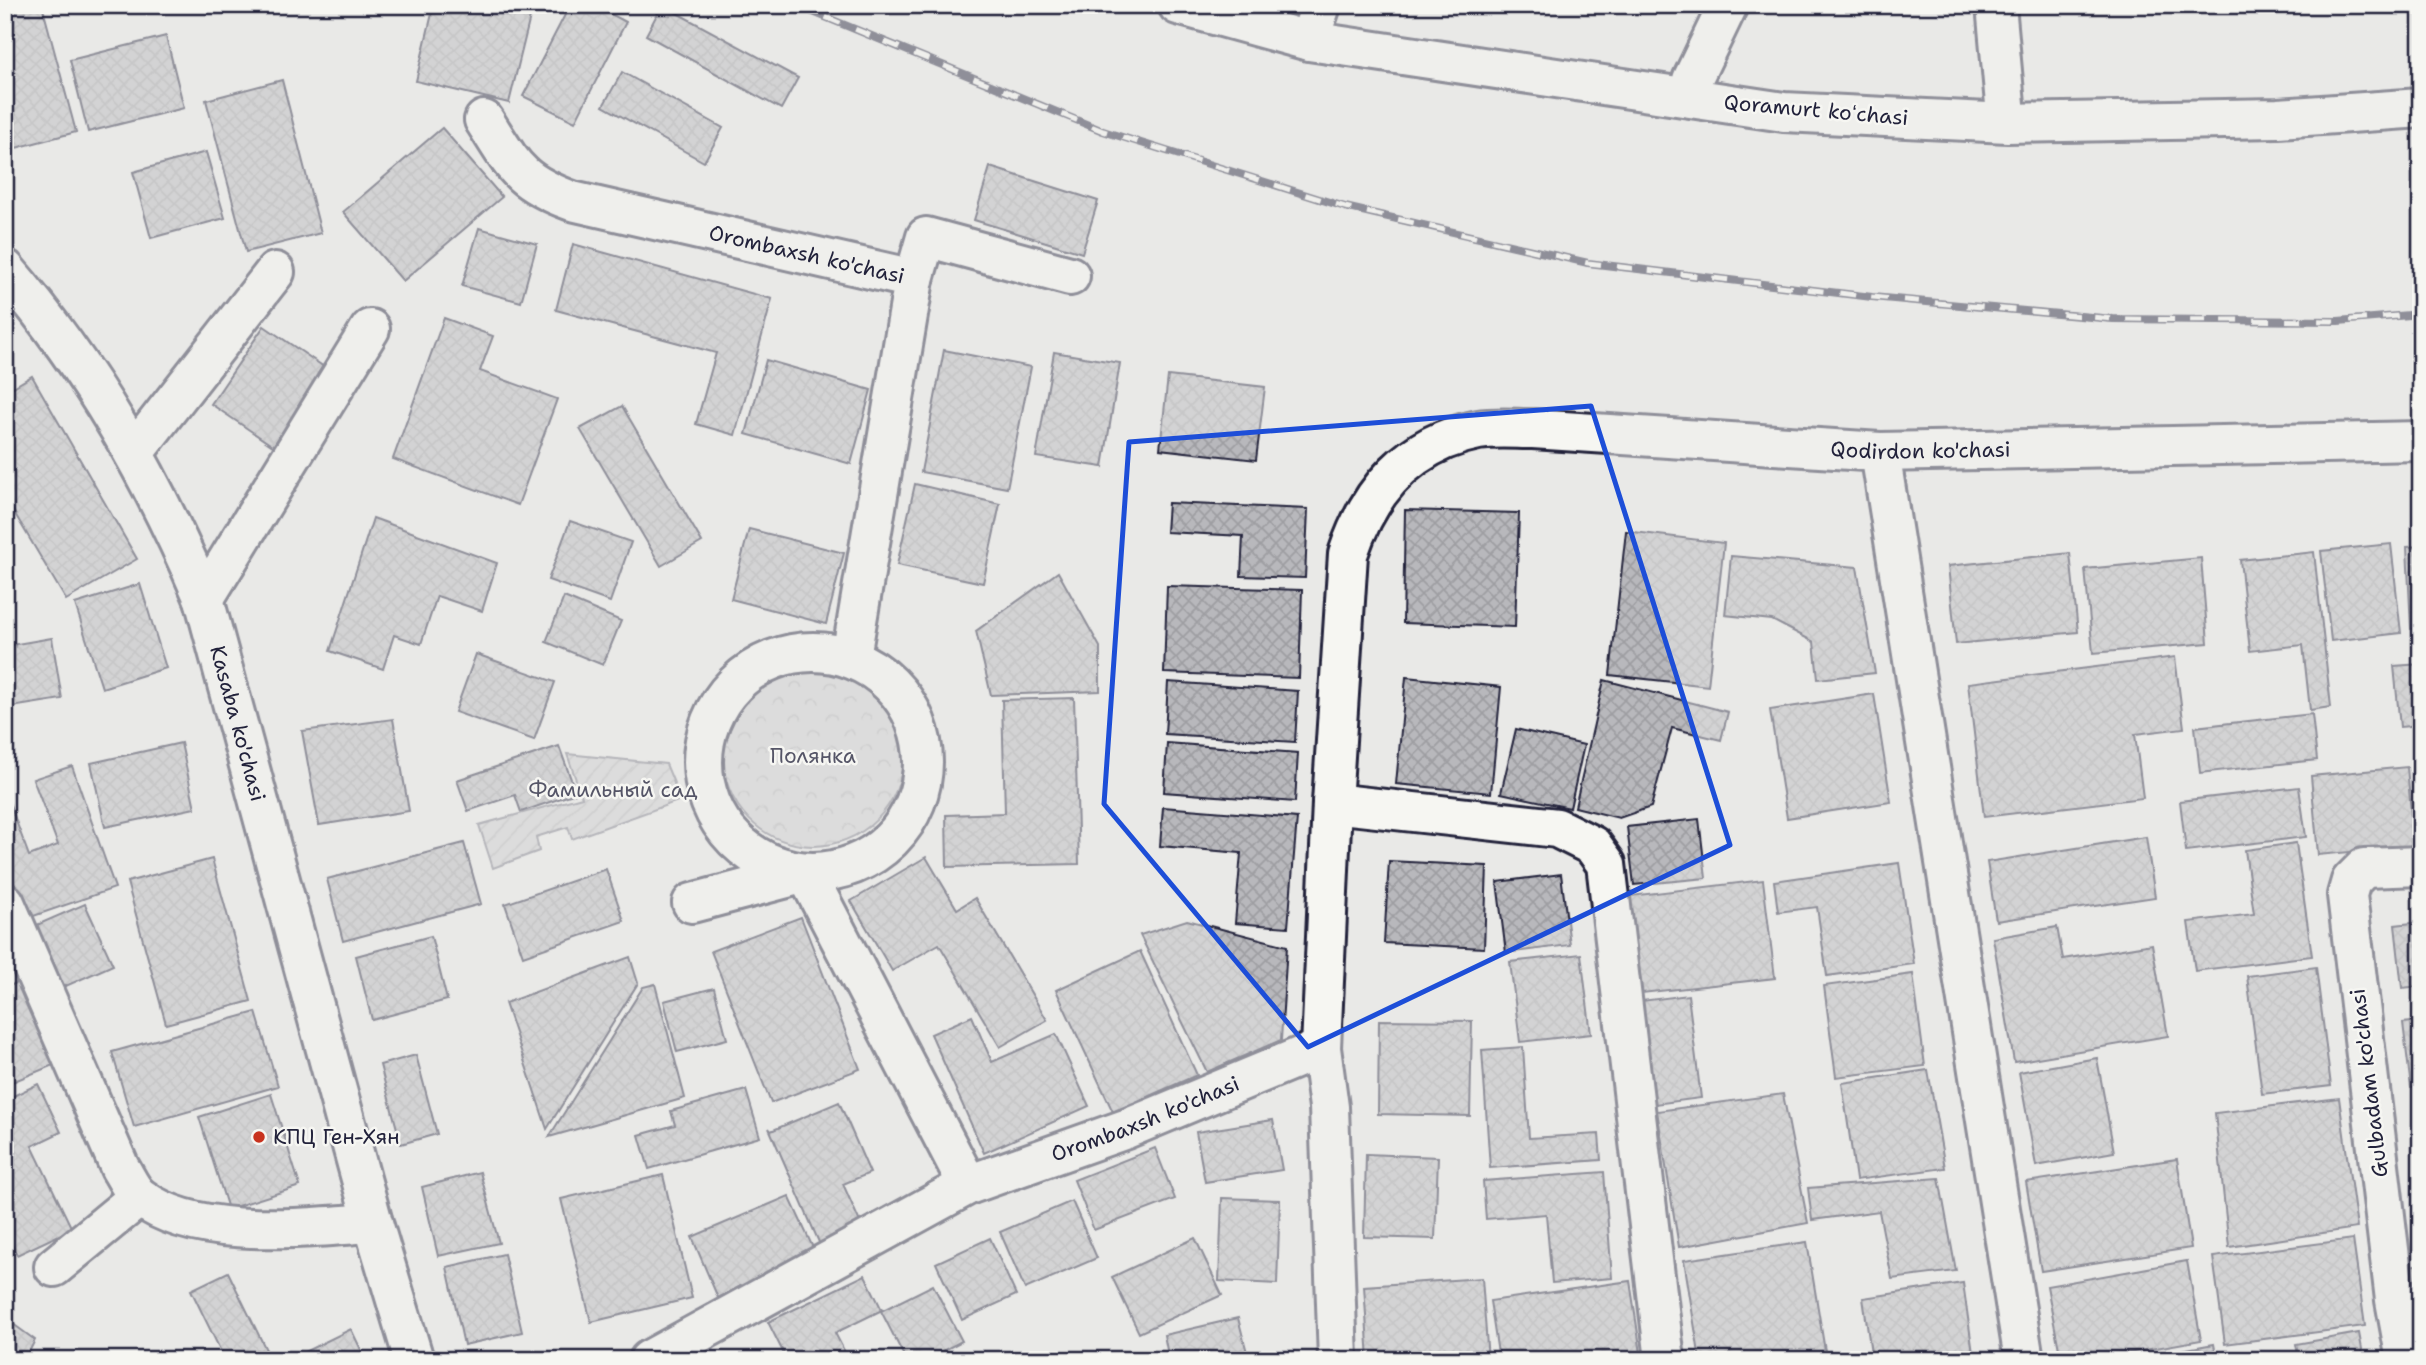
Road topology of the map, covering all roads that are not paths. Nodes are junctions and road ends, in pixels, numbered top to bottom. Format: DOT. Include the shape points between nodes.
graph roads {
  1 [pos="1178,5"];
  2 [pos="1244,5"];
  3 [pos="1728,5"];
  4 [pos="1996,5"];
  5 [pos="1315,24"];
  6 [pos="1692,80"];
  7 [pos="2421,88"];
  8 [pos="2005,104"];
  9 [pos="2421,108"];
  10 [pos="484,120"];
  11 [pos="5,269"];
  12 [pos="275,272"];
  13 [pos="1070,276"];
  14 [pos="914,279"];
  15 [pos="370,329"];
  16 [pos="2421,441"];
  17 [pos="135,451"];
  18 [pos="1880,452"];
  19 [pos="204,599"];
  20 [pos="851,657"];
  21 [pos="1332,803"];
  22 [pos="2421,866"];
  23 [pos="806,873"];
  24 [pos="5,903"];
  25 [pos="692,903"];
  26 [pos="1321,1048"];
  27 [pos="968,1185"];
  28 [pos="139,1197"];
  29 [pos="373,1223"];
  30 [pos="54,1267"];
  31 [pos="414,1360"];
  32 [pos="649,1360"];
  33 [pos="1338,1360"];
  34 [pos="1665,1360"];
  35 [pos="2024,1360"];
  36 [pos="2406,1360"];
  1 -- 5 [label="street, Qoramurt koʻchasi"];
  2 -- 5 [label="street, Qoramurt koʻchasi"];
  3 -- 6 [label="street"];
  4 -- 8 [label="street"];
  5 -- 6 [label="street, Qoramurt koʻchasi"];
  5 -- 9 [label="street, Qoramurt koʻchasi" via="1784,112 2008,123 2278,118"];
  6 -- 8 [label="street, Qoramurt koʻchasi" via="1793,94"];
  7 -- 8 [label="street, Qoramurt koʻchasi" via="2270,101"];
  10 -- 14 [label="street, Orombaxsh ko'chasi" via="516,171 541,190 572,201"];
  11 -- 17 [label="street, Kasaba ko'chasi" via="83,368"];
  12 -- 17 [label="street"];
  13 -- 14 [label="street" via="926,237"];
  14 -- 20 [label="street, Orombaxsh ko'chasi"];
  15 -- 19 [label="street"];
  16 -- 18 [label="street, Qodirdon ko'chasi"];
  17 -- 19 [label="street, Kasaba ko'chasi"];
  18 -- 21 [label="street, Qodirdon ko'chasi" via="1533,429 1479,430 1424,449 1374,495 1348,554"];
  18 -- 35 [label="street"];
  19 -- 29 [label="street, Kasaba ko'chasi"];
  20 -- 23 [label="street" via="878,672 902,694 917,721 924,752 923,784 912,814 893,839 868,859 838,870"];
  20 -- 23 [label="street" via="813,650 775,657 743,675 718,704 704,739 703,777 714,813 738,843 769,864"];
  21 -- 26 [label="street, Qodirdon ko'chasi"];
  21 -- 34 [label="street" via="1557,828 1593,846 1606,864"];
  22 -- 36 [label="street, Gulbadam ko'chasi" via="2364,868 2351,881 2347,895"];
  23 -- 25 [label="street"];
  23 -- 27 [label="street"];
  24 -- 28 [label="street" via="120,1168"];
  26 -- 27 [label="street, Orombaxsh ko'chasi" via="1126,1129"];
  26 -- 33 [label="street, Qodirdon ko'chasi" via="1329,1107"];
  27 -- 32 [label="street, Orombaxsh ko'chasi"];
  28 -- 29 [label="street" via="173,1216 262,1230"];
  28 -- 30 [label="street"];
  29 -- 31 [label="street, Kasaba ko'chasi"];
}
